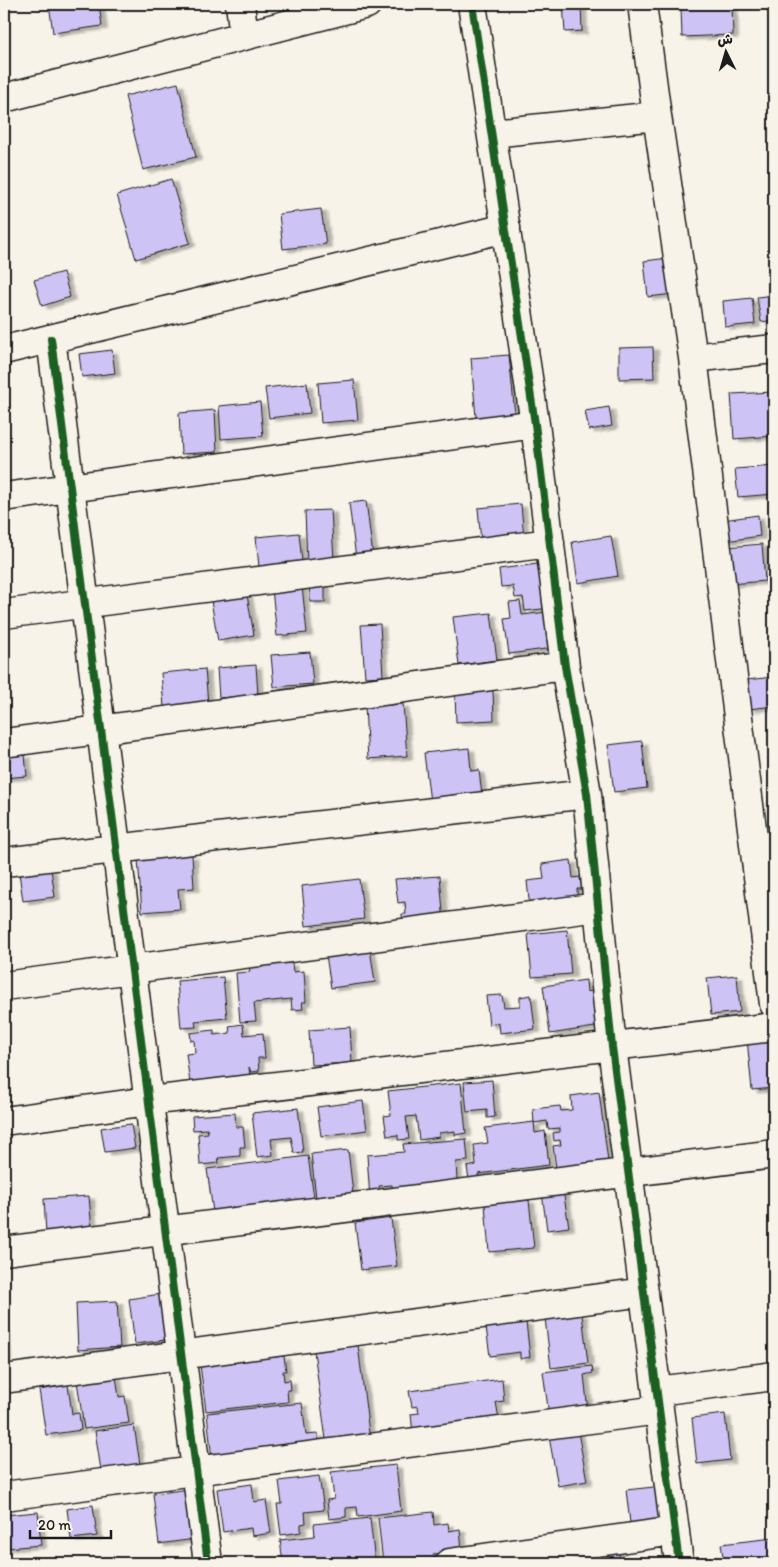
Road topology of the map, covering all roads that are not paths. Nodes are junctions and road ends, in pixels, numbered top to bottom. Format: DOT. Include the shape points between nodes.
graph roads {
  1 [pos="240,4"];
  2 [pos="367,4"];
  3 [pos="472,4"];
  4 [pos="642,4"];
  5 [pos="244,36"];
  6 [pos="4,98"];
  7 [pos="657,116"];
  8 [pos="492,134"];
  9 [pos="506,228"];
  10 [pos="51,339"];
  11 [pos="774,349"];
  12 [pos="4,350"];
  13 [pos="693,358"];
  14 [pos="536,424"];
  15 [pos="70,488"];
  16 [pos="4,496"];
  17 [pos="550,543"];
  18 [pos="85,602"];
  19 [pos="4,614"];
  20 [pos="565,666"];
  21 [pos="101,730"];
  22 [pos="4,743"];
  23 [pos="587,794"];
  24 [pos="116,848"];
  25 [pos="764,850"];
  26 [pos="4,862"];
  27 [pos="598,907"];
  28 [pos="132,970"];
  29 [pos="4,986"];
  30 [pos="774,1004"];
  31 [pos="774,1027"];
  32 [pos="612,1047"];
  33 [pos="149,1101"];
  34 [pos="4,1121"];
  35 [pos="774,1154"];
  36 [pos="628,1172"];
  37 [pos="165,1230"];
  38 [pos="4,1251"];
  39 [pos="644,1292"];
  40 [pos="182,1354"];
  41 [pos="774,1376"];
  42 [pos="4,1379"];
  43 [pos="658,1400"];
  44 [pos="196,1471"];
  45 [pos="4,1496"];
  46 [pos="675,1531"];
  47 [pos="208,1563"];
  48 [pos="449,1563"];
  49 [pos="679,1563"];
  1 -- 5 [label="street"];
  2 -- 5 [label="street"];
  3 -- 8 [label="street"];
  4 -- 7 [label="street"];
  5 -- 6 [label="street"];
  7 -- 8 [label="street"];
  7 -- 13 [label="street"];
  8 -- 9 [label="street"];
  9 -- 10 [label="street"];
  9 -- 14 [label="street"];
  10 -- 12 [label="street"];
  10 -- 15 [label="street"];
  11 -- 13 [label="street"];
  13 -- 25 [label="street"];
  14 -- 15 [label="street"];
  14 -- 17 [label="street"];
  15 -- 16 [label="street"];
  15 -- 18 [label="street"];
  17 -- 18 [label="street"];
  17 -- 20 [label="street"];
  18 -- 19 [label="street"];
  18 -- 21 [label="street"];
  20 -- 21 [label="street"];
  20 -- 23 [label="street"];
  21 -- 22 [label="street"];
  21 -- 24 [label="street"];
  23 -- 24 [label="street"];
  23 -- 27 [label="street"];
  24 -- 26 [label="street"];
  24 -- 28 [label="street"];
  25 -- 30 [label="street"];
  27 -- 28 [label="street"];
  27 -- 32 [label="street"];
  28 -- 29 [label="street"];
  28 -- 33 [label="street"];
  31 -- 32 [label="street"];
  32 -- 33 [label="street"];
  32 -- 36 [label="street"];
  33 -- 34 [label="street"];
  33 -- 37 [label="street"];
  35 -- 36 [label="street"];
  36 -- 37 [label="street"];
  36 -- 39 [label="street"];
  37 -- 38 [label="street"];
  37 -- 40 [label="street"];
  39 -- 40 [label="street"];
  39 -- 43 [label="street"];
  40 -- 42 [label="street"];
  40 -- 44 [label="street"];
  41 -- 43 [label="street"];
  43 -- 44 [label="street"];
  43 -- 46 [label="street"];
  44 -- 45 [label="street"];
  44 -- 47 [label="street"];
  46 -- 48 [label="street"];
  46 -- 49 [label="street"];
}
